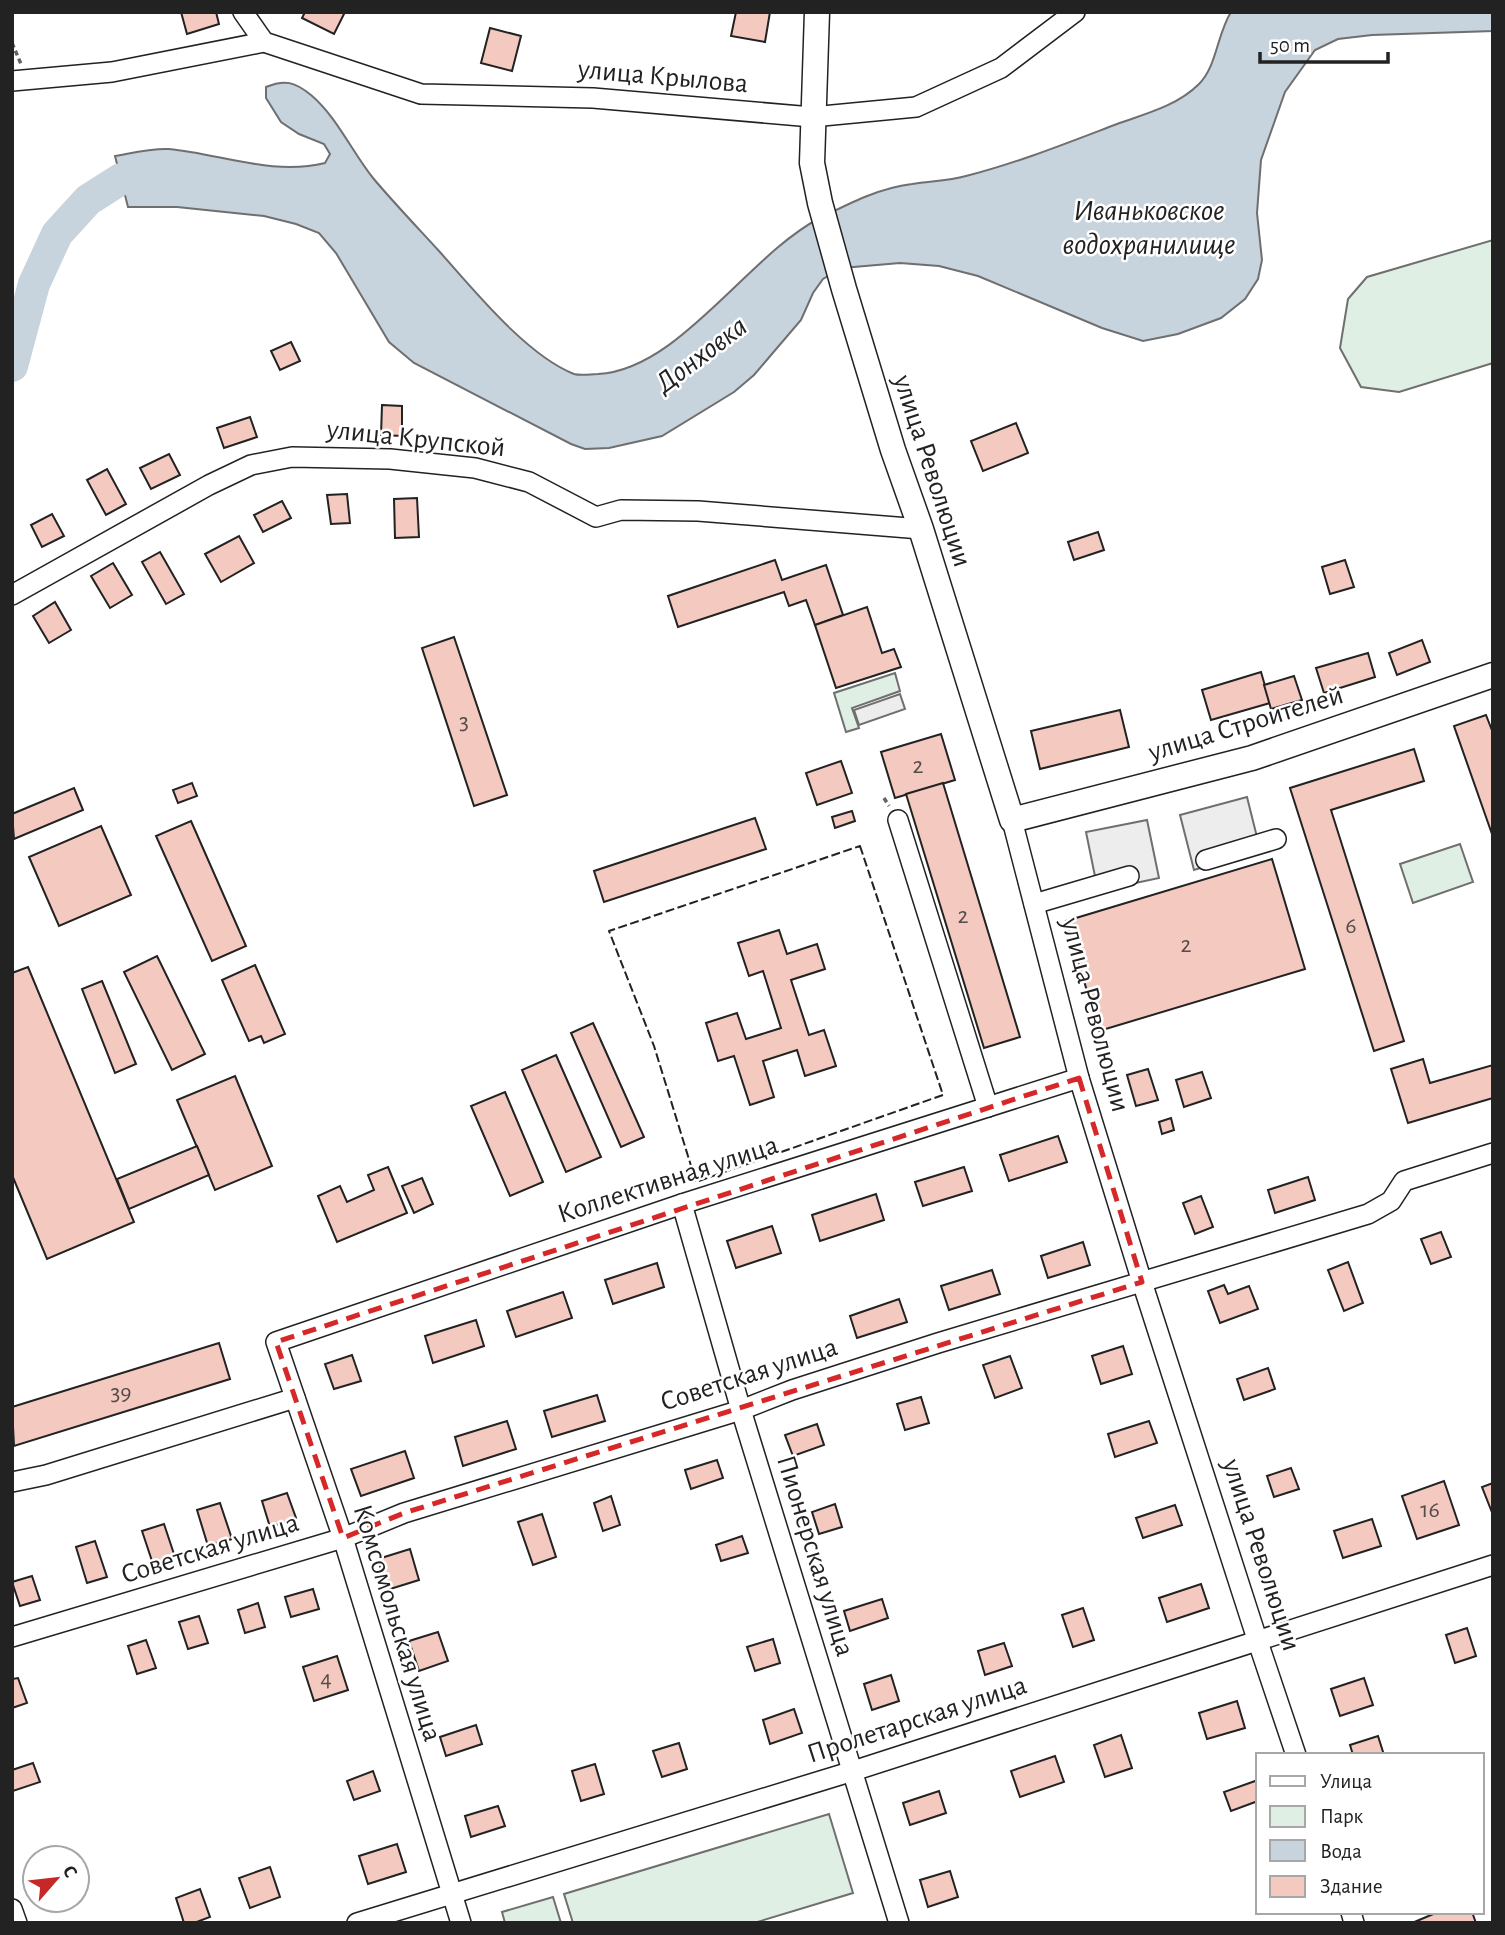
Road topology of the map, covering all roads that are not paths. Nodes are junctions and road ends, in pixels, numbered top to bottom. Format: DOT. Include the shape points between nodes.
graph roads {
  1 [pos="243,12"];
  2 [pos="817,12"];
  3 [pos="1075,12"];
  4 [pos="264,42"];
  5 [pos="12,81"];
  6 [pos="812,117"];
  7 [pos="920,529"];
  8 [pos="12,595"];
  9 [pos="1493,675"];
  10 [pos="898,820"];
  11 [pos="1012,820"];
  12 [pos="1276,839"];
  13 [pos="1206,860"];
  14 [pos="1129,876"];
  15 [pos="1034,904"];
  16 [pos="1079,1077"];
  17 [pos="988,1107"];
  18 [pos="1493,1153"];
  19 [pos="682,1204"];
  20 [pos="1142,1282"];
  21 [pos="276,1342"];
  22 [pos="295,1398"];
  23 [pos="741,1410"];
  24 [pos="12,1482"];
  25 [pos="343,1538"];
  26 [pos="1493,1565"];
  27 [pos="12,1637"];
  28 [pos="1257,1639"];
  29 [pos="1295,1753"];
  30 [pos="853,1771"];
  31 [pos="452,1893"];
  32 [pos="12,1909"];
  33 [pos="17,1923"];
  34 [pos="357,1923"];
  35 [pos="461,1923"];
  36 [pos="899,1923"];
  1 -- 4 [label="street"];
  2 -- 6 [label="main road, улица Революции"];
  3 -- 6 [label="street, улица Крылова" via="1001,68 916,107"];
  4 -- 5 [label="street" via="112,72"];
  4 -- 6 [label="street, улица Крылова" via="421,94 593,98"];
  6 -- 7 [label="main road, улица Революции" via="811,163 820,204"];
  7 -- 8 [label="street, улица Крупской" via="698,511 621,510 596,517 529,482 475,468 390,459 292,457 251,465 209,485"];
  7 -- 11 [label="main road, улица Революции"];
  9 -- 11 [label="main road, улица Строителей" via="1252,758"];
  10 -- 17 [label="street"];
  11 -- 15 [label="street, улица Революции"];
  12 -- 13 [label="street"];
  14 -- 15 [label="street"];
  15 -- 16 [label="street, улица Революции"];
  16 -- 17 [label="street, Коллективная улица"];
  16 -- 20 [label="street, улица Революции"];
  17 -- 19 [label="street, Коллективная улица"];
  18 -- 20 [label="street, Советская улица" via="1404,1181 1391,1200 1368,1214"];
  19 -- 21 [label="street, Коллективная улица"];
  19 -- 23 [label="street, Пионерская улица"];
  20 -- 23 [label="street, Советская улица" via="792,1390"];
  20 -- 28 [label="street, улица Революции"];
  21 -- 22 [label="street, Комсомольская улица"];
  22 -- 24 [label="street"];
  22 -- 25 [label="street, Комсомольская улица"];
  23 -- 25 [label="street, Советская улица" via="404,1513"];
  23 -- 30 [label="street, Пионерская улица"];
  25 -- 27 [label="street, Советская улица"];
  25 -- 31 [label="street, Комсомольская улица"];
  26 -- 28 [label="street, Пролетарская улица"];
  28 -- 29 [label="street, улица Революции"];
  28 -- 30 [label="street, Пролетарская улица"];
  30 -- 31 [label="street, Пролетарская улица"];
  30 -- 36 [label="street, Пионерская улица"];
  31 -- 34 [label="street, Пролетарская улица"];
  31 -- 35 [label="street, Комсомольская улица"];
  32 -- 33 [label="street"];
}
